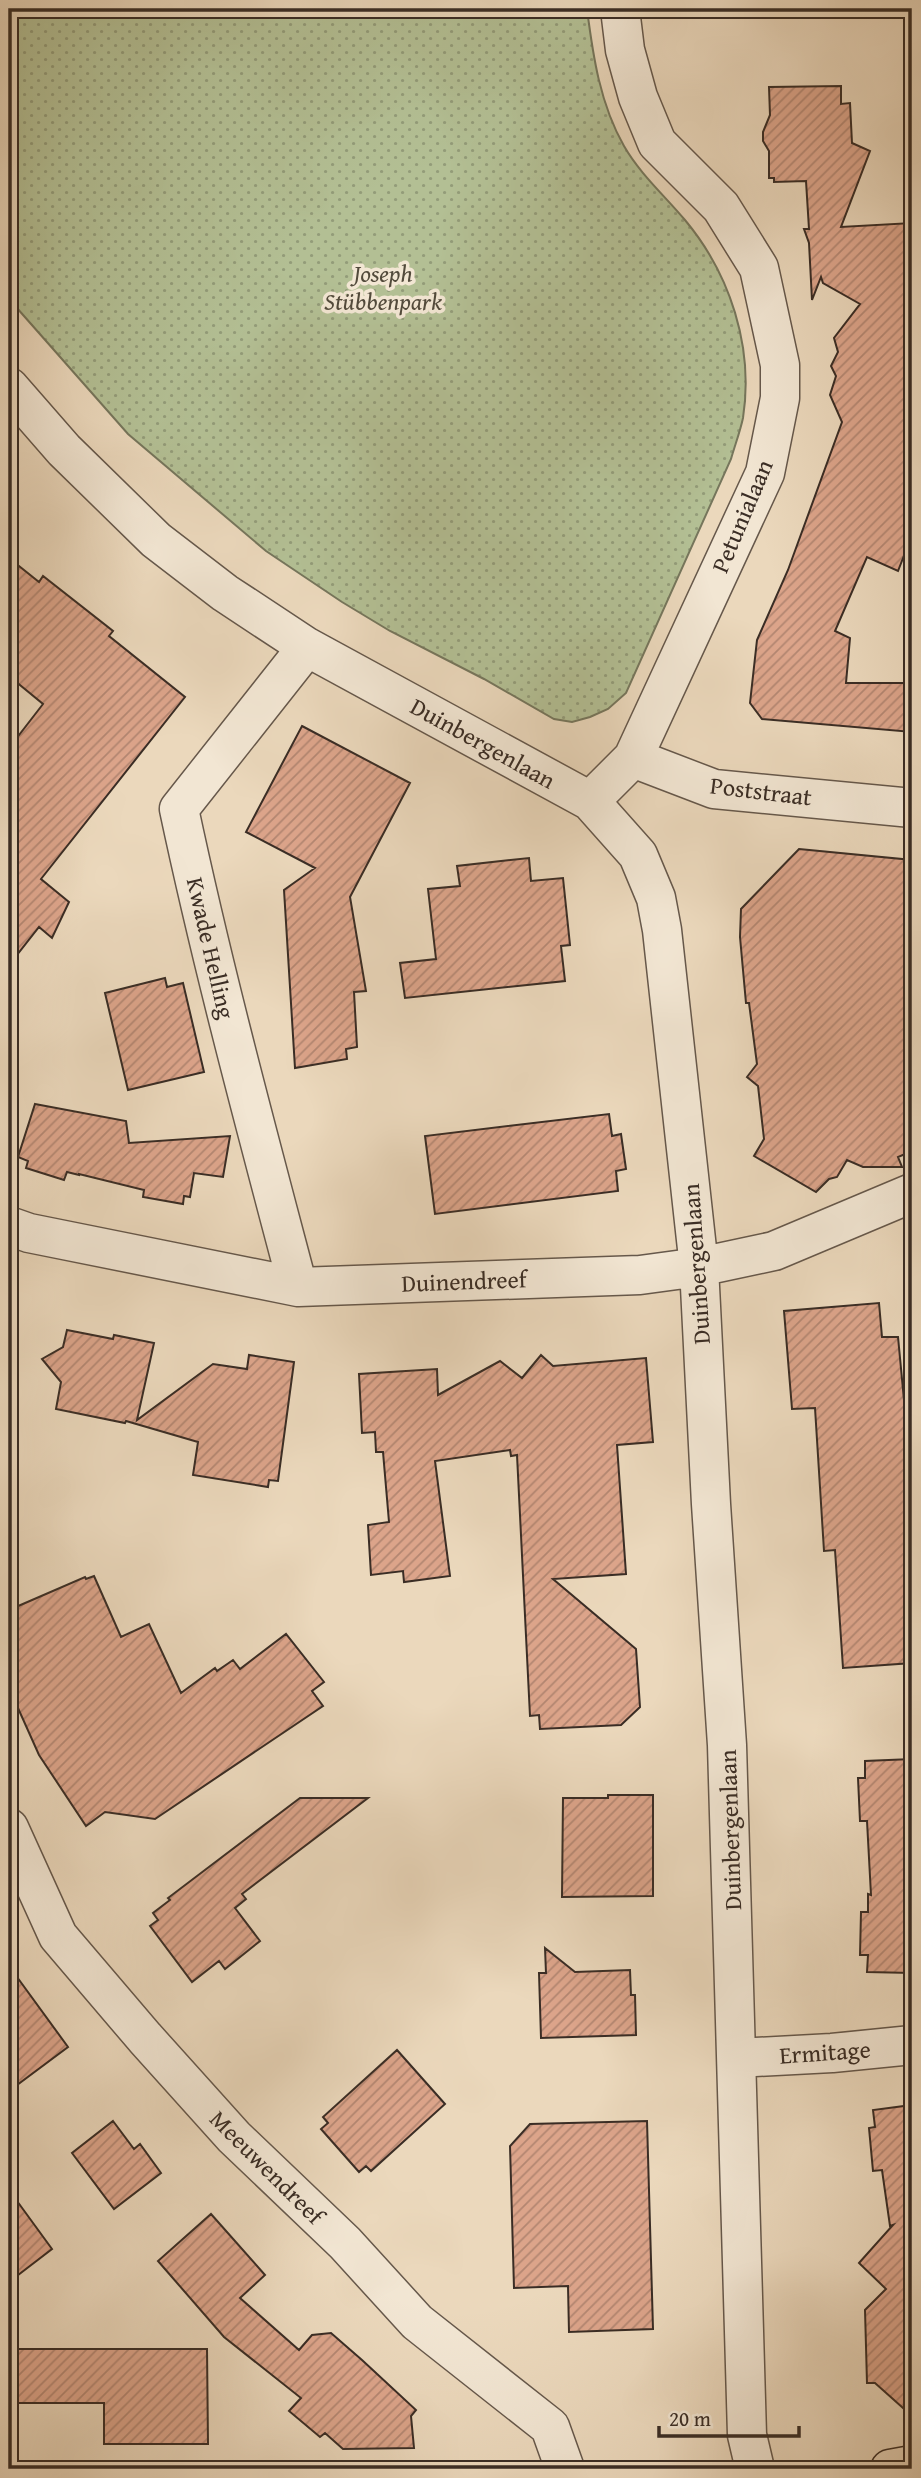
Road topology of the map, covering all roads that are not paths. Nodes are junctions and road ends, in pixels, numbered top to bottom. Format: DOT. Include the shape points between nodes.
graph roads {
  1 [pos="620,9"];
  2 [pos="9,387"];
  3 [pos="307,647"];
  4 [pos="633,758"];
  5 [pos="590,802"];
  6 [pos="912,808"];
  7 [pos="912,1193"];
  8 [pos="9,1226"];
  9 [pos="699,1267"];
  10 [pos="298,1287"];
  11 [pos="9,1828"];
  12 [pos="912,2045"];
  13 [pos="737,2058"];
  14 [pos="912,2465"];
  15 [pos="565,2469"];
  16 [pos="755,2469"];
  17 [pos="890,2469"];
  1 -- 4 [label="street, Petunialaan" via="625,50 657,143 721,207 759,268 780,365 780,398 765,473"];
  2 -- 3 [label="street, Duinbergenlaan" via="64,450 156,540"];
  3 -- 5 [label="street, Duinbergenlaan"];
  3 -- 10 [label="street, Kwade Helling" via="179,808 241,1074"];
  4 -- 5 [label="street"];
  4 -- 6 [label="street, Poststraat" via="714,789"];
  5 -- 9 [label="street, Duinbergenlaan" via="638,855 656,898"];
  7 -- 9 [label="street, Duinendreef" via="774,1251"];
  8 -- 10 [label="street, Duinendreef"];
  9 -- 10 [label="street, Duinendreef" via="640,1275"];
  9 -- 13 [label="street, Duinbergenlaan" via="727,1745"];
  11 -- 15 [label="street, Meeuwendreef" via="58,1936 145,2038 234,2137 345,2244 417,2322 550,2427"];
  12 -- 13 [label="street, Ermitage"];
  13 -- 16 [label="street, Duinbergenlaan" via="747,2435"];
  14 -- 17 [label="main road"];
}
